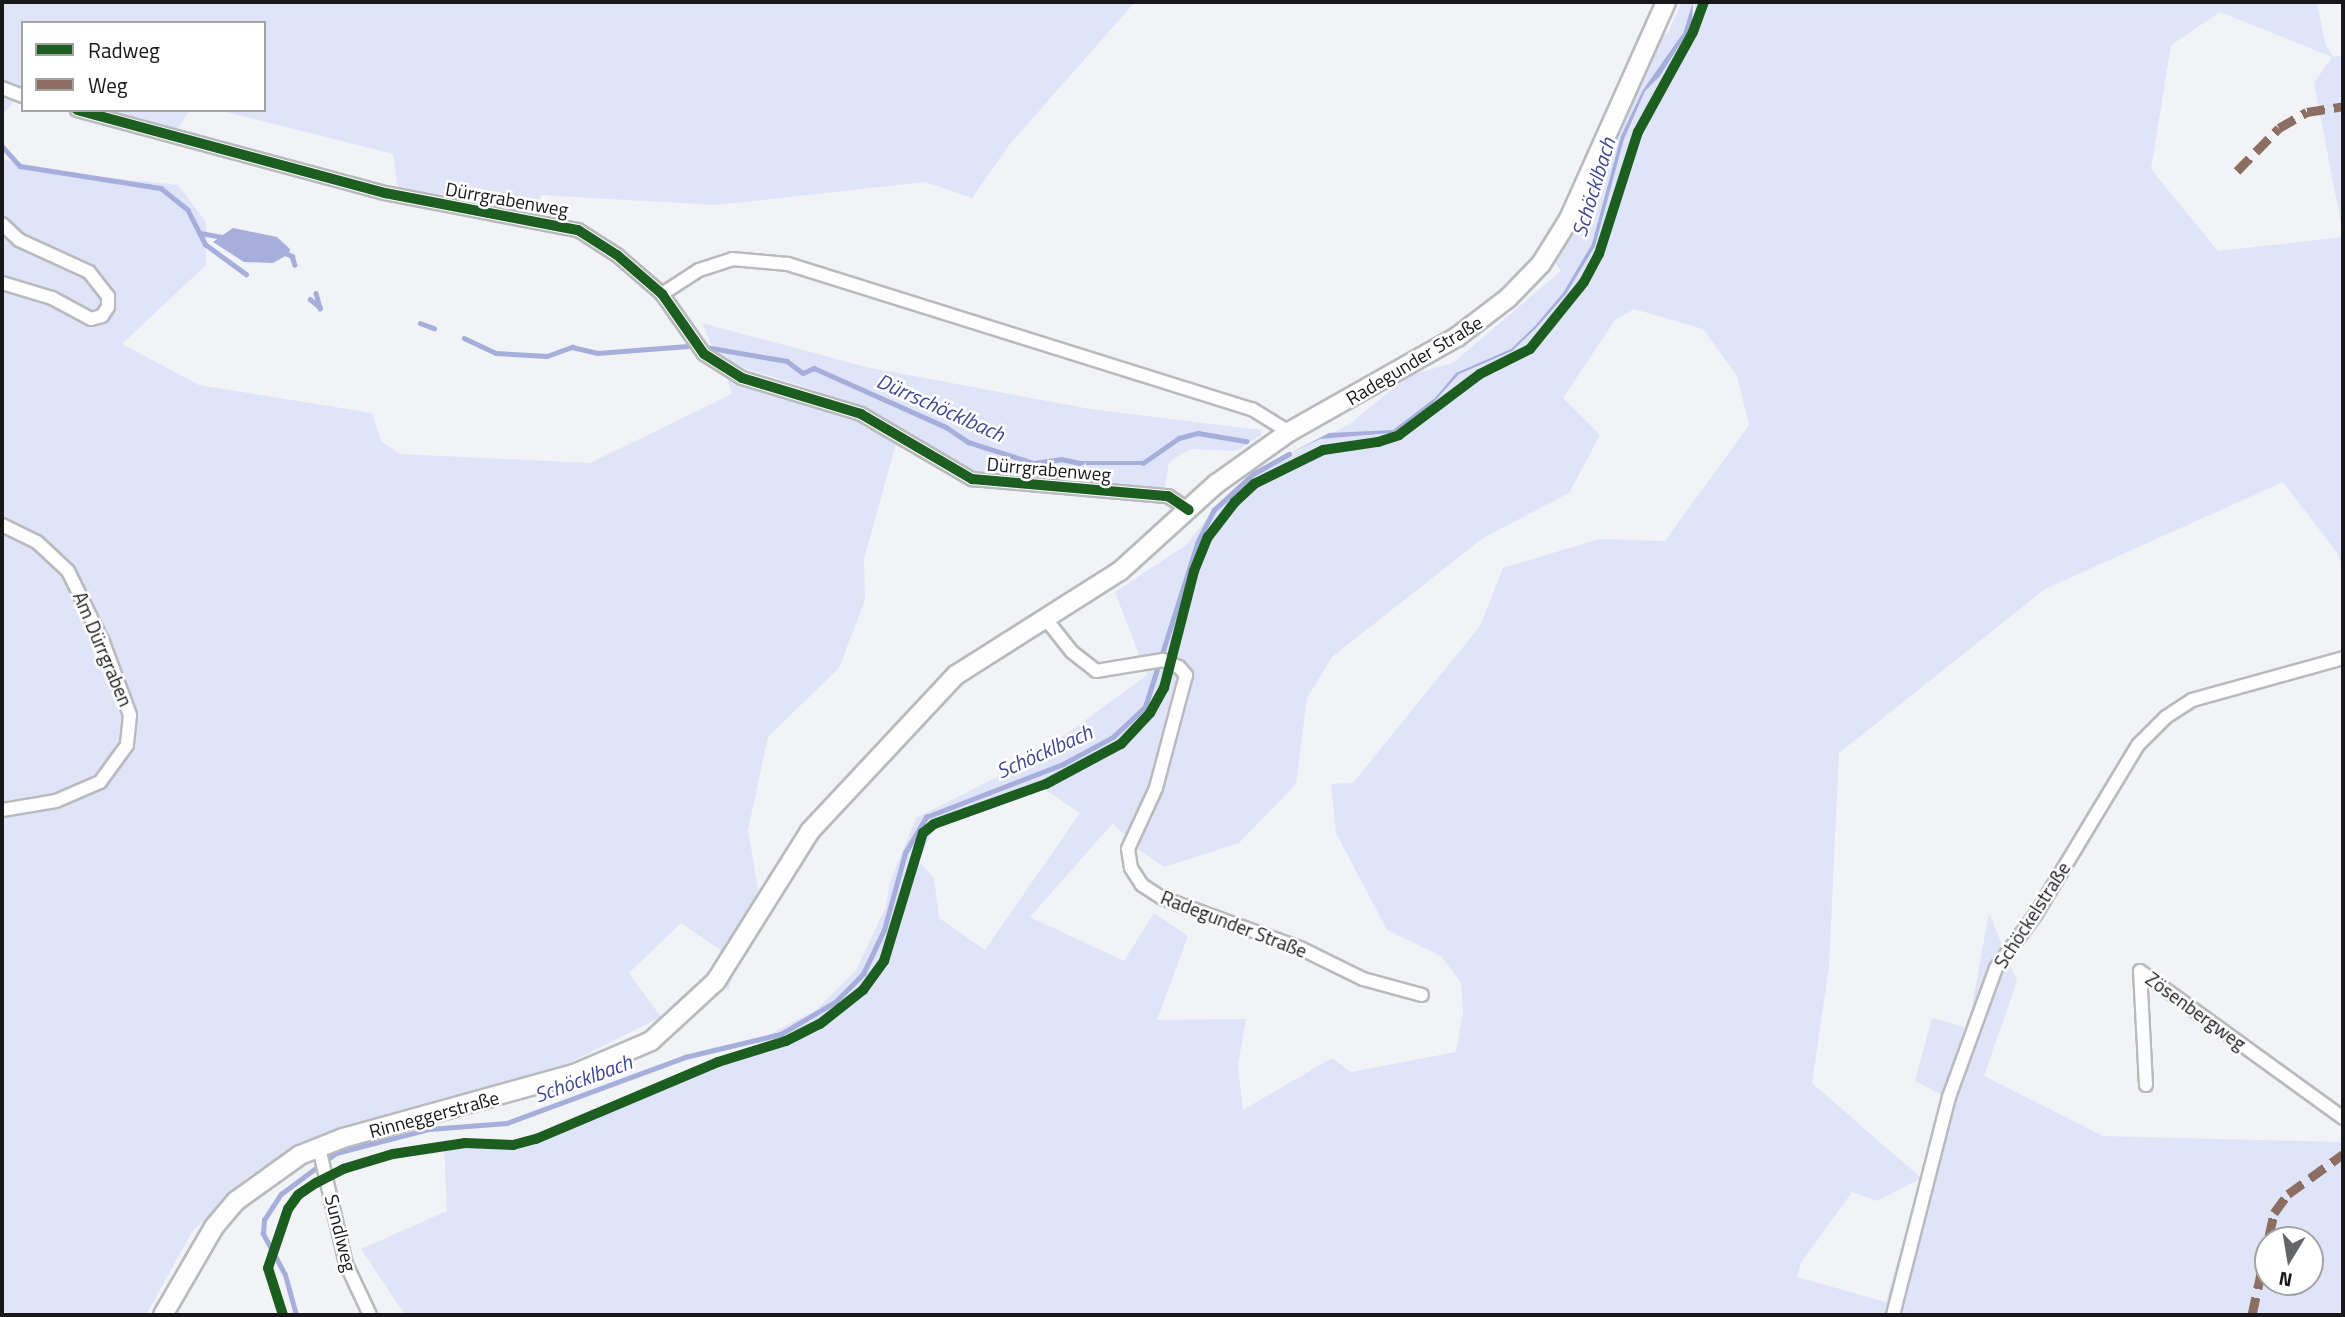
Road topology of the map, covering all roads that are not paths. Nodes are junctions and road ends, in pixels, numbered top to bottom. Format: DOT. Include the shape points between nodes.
graph roads {
  1 [pos="1666,2"];
  2 [pos="84,112"];
  3 [pos="2,224"];
  4 [pos="2,283"];
  5 [pos="662,294"];
  6 [pos="1289,432"];
  7 [pos="1189,510"];
  8 [pos="2,525"];
  9 [pos="1045,618"];
  10 [pos="2343,658"];
  11 [pos="2,810"];
  12 [pos="758,915"];
  13 [pos="1422,995"];
  14 [pos="2146,1085"];
  15 [pos="2343,1118"];
  16 [pos="319,1148"];
  17 [pos="163,1315"];
  18 [pos="370,1315"];
  19 [pos="1893,1315"];
  1 -- 6 [label="main road, Radegunder Straße" via="1584,191 1541,264 1508,298 1457,337"];
  2 -- 5 [label="street, Dürrgrabenweg" via="385,193 579,230"];
  3 -- 4 [label="street" via="19,240 89,272 108,296 108,307 102,316 90,319 52,298"];
  5 -- 6 [label="street" via="699,270 732,259 788,264 1252,409"];
  5 -- 7 [label="street, Dürrgrabenweg" via="716,365 742,378 861,414 972,479 1168,496"];
  6 -- 7 [label="main road, Radegunder Straße" via="1223,479"];
  7 -- 9 [label="main road, Radegunder Straße" via="1120,571"];
  8 -- 11 [label="street, Am Dürrgraben" via="37,542 68,571 103,642 130,715 127,745 100,782 56,801"];
  9 -- 12 [label="main road, Radegunder Straße" via="956,674 899,731 810,831"];
  9 -- 13 [label="street, Radegunder Straße" via="1072,652 1096,671 1158,660 1180,667 1186,676 1156,788 1128,849 1131,868 1142,885 1162,898 1300,948 1363,979"];
  10 -- 19 [label="street, Schöckelstraße" via="2193,700 2166,717 2138,745 2036,914 1996,968 1963,1052"];
  12 -- 16 [label="main road, Rinneggerstraße" via="716,981 651,1041 573,1074"];
  14 -- 15 [label="street, Zösenbergweg" via="2140,971"];
  16 -- 17 [label="main road, Rinneggerstraße" via="289,1162 236,1201 214,1227"];
  16 -- 18 [label="street, Sundlweg" via="346,1264"];
}
